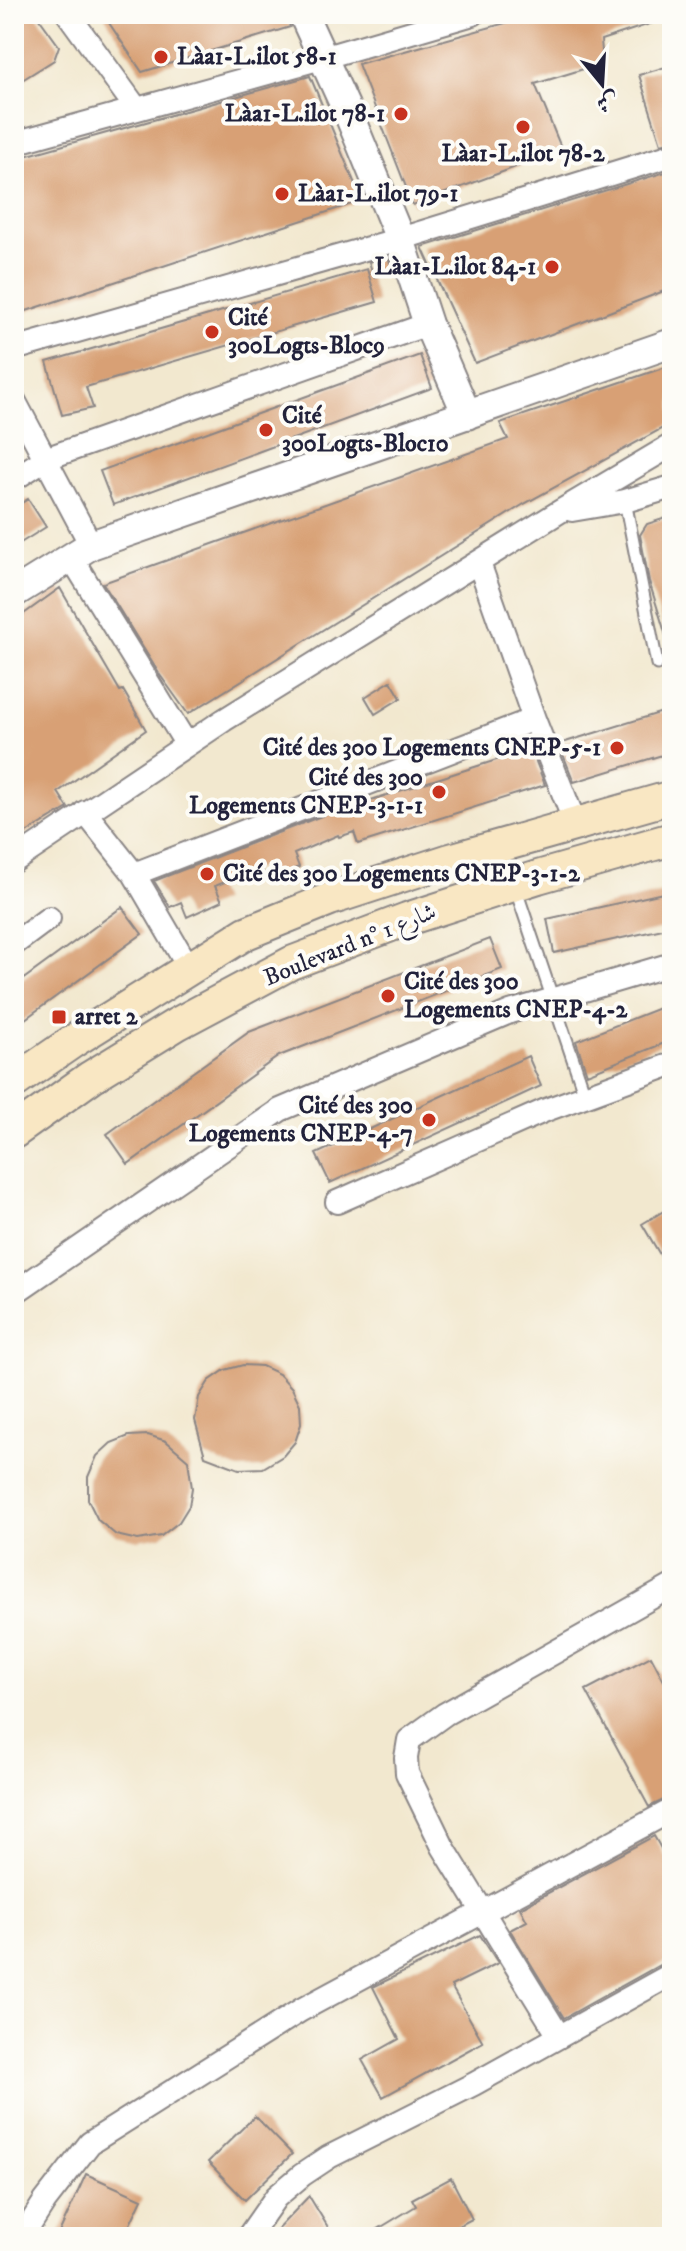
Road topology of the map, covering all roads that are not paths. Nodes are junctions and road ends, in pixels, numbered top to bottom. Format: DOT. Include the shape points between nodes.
graph roads {
  1 [pos="68,14"];
  2 [pos="303,14"];
  3 [pos="473,14"];
  4 [pos="322,58"];
  5 [pos="136,108"];
  6 [pos="14,143"];
  7 [pos="672,155"];
  8 [pos="400,239"];
  9 [pos="428,324"];
  10 [pos="672,343"];
  11 [pos="14,349"];
  12 [pos="14,400"];
  13 [pos="467,415"];
  14 [pos="672,445"];
  15 [pos="45,459"];
  16 [pos="14,479"];
  17 [pos="672,487"];
  18 [pos="625,501"];
  19 [pos="559,512"];
  20 [pos="81,551"];
  21 [pos="479,563"];
  22 [pos="14,593"];
  23 [pos="657,664"];
  24 [pos="534,719"];
  25 [pos="187,745"];
  26 [pos="672,797"];
  27 [pos="85,812"];
  28 [pos="575,823"];
  29 [pos="672,839"];
  30 [pos="14,861"];
  31 [pos="134,874"];
  32 [pos="514,885"];
  33 [pos="49,918"];
  34 [pos="14,944"];
  35 [pos="672,964"];
  36 [pos="189,968"];
  37 [pos="554,999"];
  38 [pos="672,1064"];
  39 [pos="14,1082"];
  40 [pos="585,1095"];
  41 [pos="14,1132"];
  42 [pos="337,1202"];
  43 [pos="14,1293"];
  44 [pos="672,1586"];
  45 [pos="672,1810"];
  46 [pos="484,1912"];
  47 [pos="672,1974"];
  48 [pos="559,2036"];
  49 [pos="22,2237"];
  50 [pos="248,2237"];
  1 -- 5 [label="street"];
  2 -- 4 [label="street"];
  3 -- 4 [label="street"];
  4 -- 5 [label="street"];
  4 -- 8 [label="street"];
  5 -- 6 [label="street"];
  7 -- 8 [label="street"];
  8 -- 9 [label="street"];
  8 -- 11 [label="street"];
  9 -- 13 [label="street"];
  9 -- 15 [label="street"];
  10 -- 13 [label="street"];
  12 -- 15 [label="street"];
  13 -- 20 [label="street"];
  14 -- 19 [label="street"];
  15 -- 16 [label="street"];
  15 -- 20 [label="street"];
  17 -- 18 [label="street"];
  18 -- 19 [label="street"];
  18 -- 23 [label="lane"];
  19 -- 21 [label="street"];
  20 -- 22 [label="street"];
  20 -- 25 [label="street"];
  21 -- 24 [label="street"];
  21 -- 25 [label="street"];
  24 -- 28 [label="street"];
  24 -- 31 [label="street"];
  25 -- 27 [label="street"];
  26 -- 28 [label="main road, Boulevard n° شارع 1"];
  27 -- 30 [label="street"];
  27 -- 31 [label="street"];
  28 -- 36 [label="main road, Boulevard n° شارع 1" via="330,899 246,933"];
  29 -- 32 [label="main road, Boulevard n° شارع 1"];
  31 -- 36 [label="street"];
  32 -- 37 [label="lane"];
  32 -- 41 [label="main road, Boulevard n° شارع 1" via="291,963 103,1069"];
  33 -- 34 [label="street"];
  35 -- 37 [label="street"];
  36 -- 39 [label="main road, Boulevard n° شارع 1"];
  37 -- 40 [label="lane"];
  37 -- 43 [label="street" via="510,1012 280,1110"];
  38 -- 40 [label="street"];
  40 -- 42 [label="street"];
  44 -- 46 [label="street" via="445,1714 409,1740 407,1773 443,1847"];
  45 -- 46 [label="street"];
  46 -- 48 [label="street"];
  46 -- 49 [label="street" via="301,2010 90,2143"];
  47 -- 48 [label="street"];
  48 -- 50 [label="street" via="329,2157 276,2197"];
}
